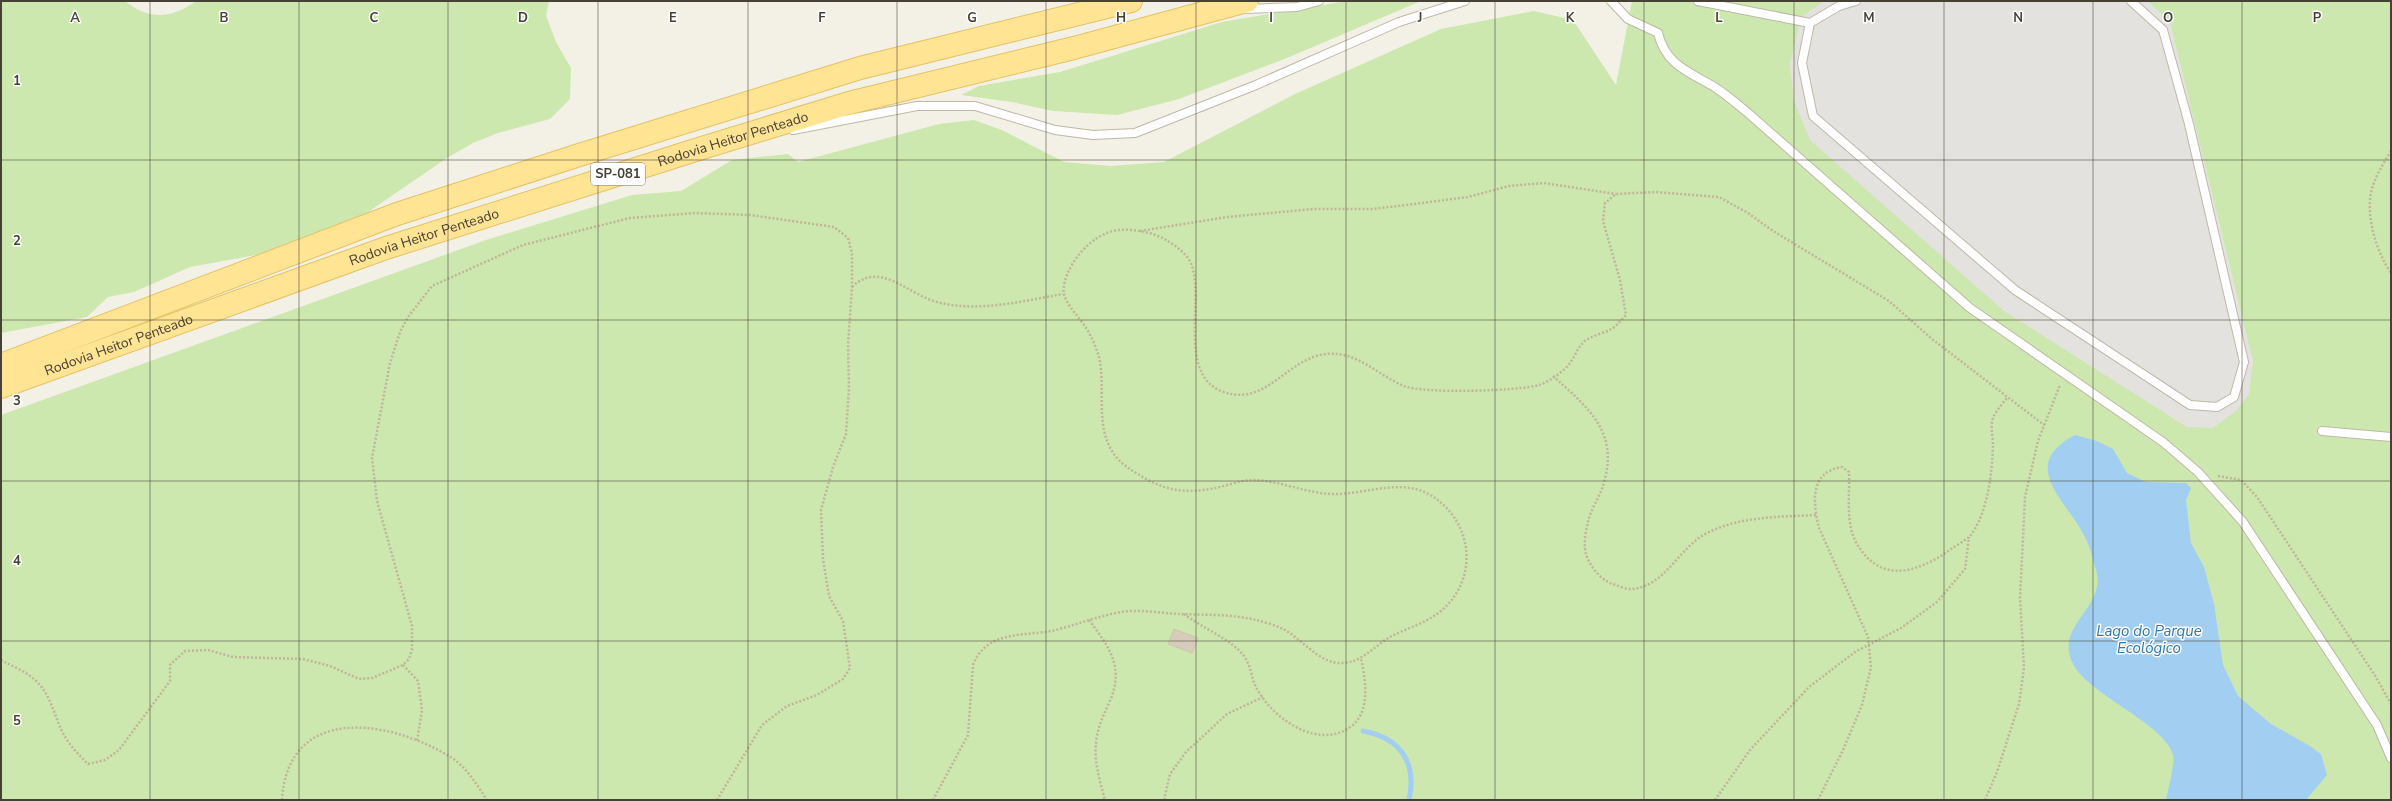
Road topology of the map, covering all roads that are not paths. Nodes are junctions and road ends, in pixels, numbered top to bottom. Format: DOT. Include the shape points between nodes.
graph roads {
  1 [pos="1131,1"];
  2 [pos="1248,1"];
  3 [pos="1319,1"];
  4 [pos="1464,1"];
  5 [pos="1611,1"];
  6 [pos="1698,1"];
  7 [pos="1856,1"];
  8 [pos="2131,1"];
  9 [pos="1220,9"];
  10 [pos="1810,23"];
  11 [pos="702,148"];
  12 [pos="1,365"];
  13 [pos="1,387"];
  14 [pos="2322,432"];
  15 [pos="2391,437"];
  16 [pos="2391,758"];
  1 -- 12 [label="main road, Rodovia Heitor Penteado / SP-081" via="860,68 539,168 397,214"];
  2 -- 9 [label="main road, Rodovia Heitor Penteado / SP-081"];
  3 -- 9 [label="lane" via="1297,7"];
  4 -- 11 [label="lane" via="1399,22 1256,85 1135,133 1092,135 1055,130 975,106 917,106"];
  5 -- 16 [label="lane" via="1628,19 1658,33 1670,59 1717,89 1748,113 1970,308 2163,442 2198,472 2243,522 2377,725"];
  6 -- 10 [label="lane"];
  7 -- 10 [label="lane" via="1839,6"];
  8 -- 10 [label="lane" via="2163,30 2200,169 2244,362 2234,397 2217,407 2190,405 2015,290 1814,116 1802,63"];
  9 -- 11 [label="main road, Rodovia Heitor Penteado / SP-081" via="1074,48 849,102"];
  11 -- 13 [label="main road, Rodovia Heitor Penteado / SP-081" via="386,248"];
  14 -- 15 [label="lane"];
}
